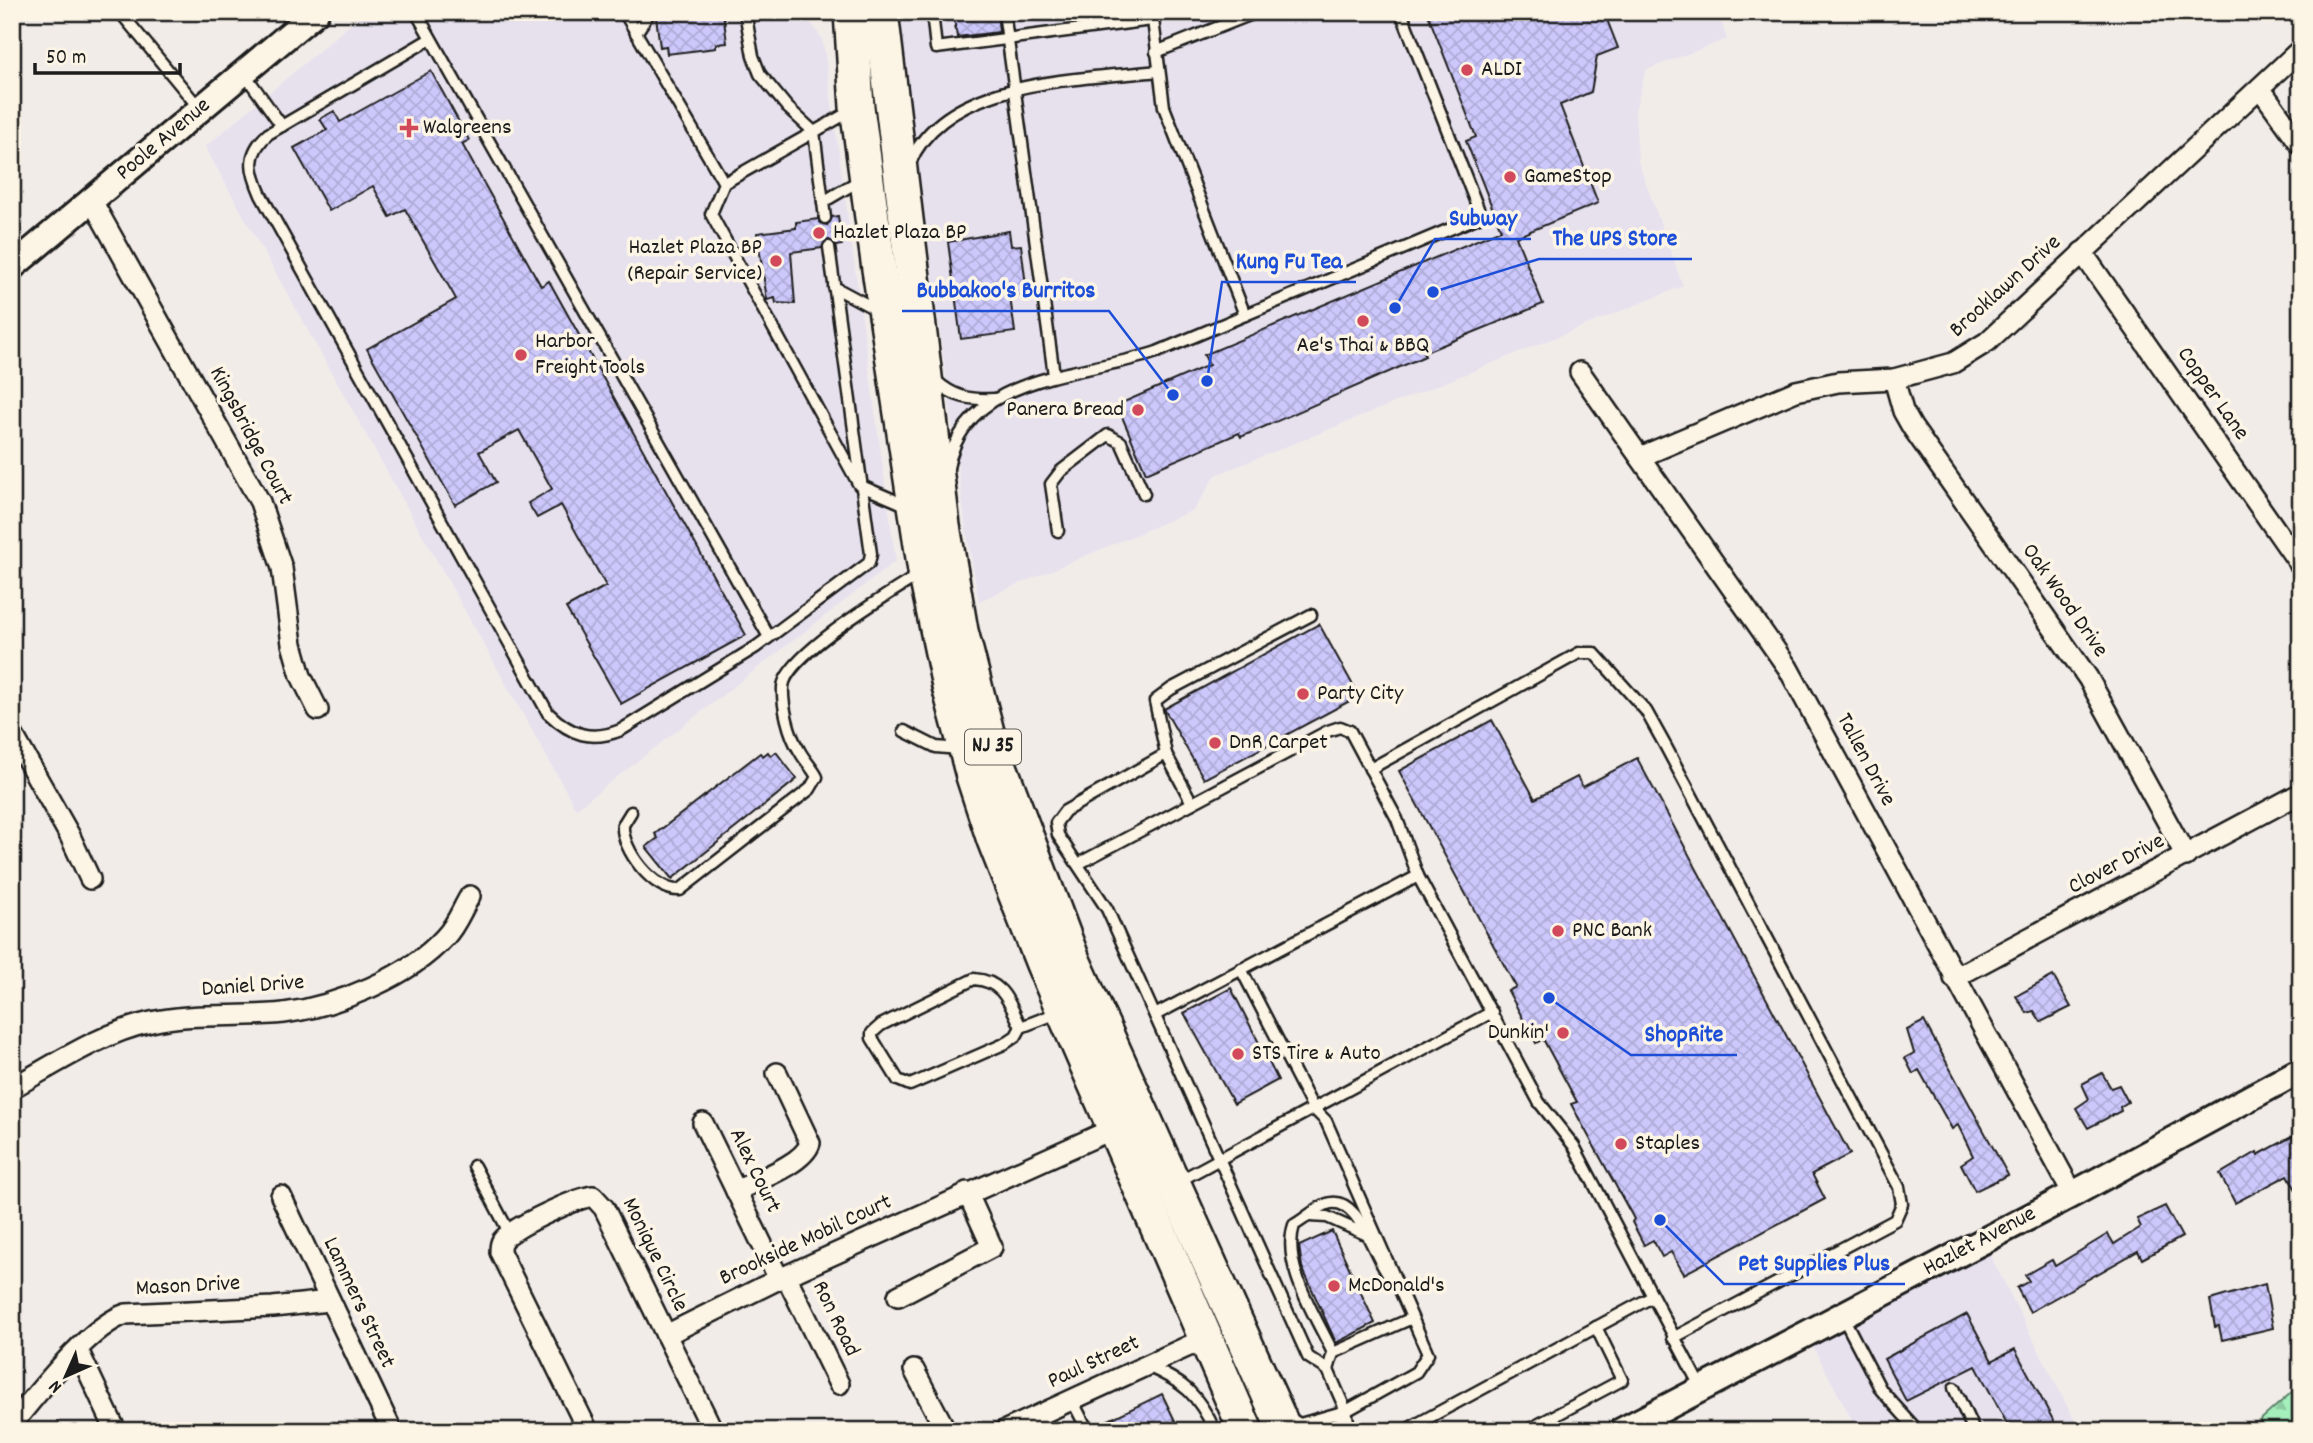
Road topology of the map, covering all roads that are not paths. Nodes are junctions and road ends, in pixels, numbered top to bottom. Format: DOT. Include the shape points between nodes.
graph roads {
  1 [pos="120,12"];
  2 [pos="316,12"];
  3 [pos="416,12"];
  4 [pos="624,12"];
  5 [pos="650,12"];
  6 [pos="745,12"];
  7 [pos="825,12"];
  8 [pos="851,12"];
  9 [pos="881,12"];
  10 [pos="932,12"];
  11 [pos="1004,12"];
  12 [pos="1257,12"];
  13 [pos="1401,12"];
  14 [pos="1152,16"];
  15 [pos="636,33"];
  16 [pos="430,39"];
  17 [pos="1008,39"];
  18 [pos="2301,49"];
  19 [pos="1156,52"];
  20 [pos="1158,71"];
  21 [pos="244,73"];
  22 [pos="1015,88"];
  23 [pos="2260,88"];
  24 [pos="857,104"];
  25 [pos="201,109"];
  26 [pos="282,126"];
  27 [pos="814,132"];
  28 [pos="2301,145"];
  29 [pos="867,176"];
  30 [pos="724,183"];
  31 [pos="904,198"];
  32 [pos="92,201"];
  33 [pos="823,202"];
  34 [pos="825,218"];
  35 [pos="829,247"];
  36 [pos="2082,252"];
  37 [pos="12,267"];
  38 [pos="834,287"];
  39 [pos="887,315"];
  40 [pos="1245,315"];
  41 [pos="923,356"];
  42 [pos="1580,372"];
  43 [pos="1054,374"];
  44 [pos="1894,379"];
  45 [pos="995,399"];
  46 [pos="1640,457"];
  47 [pos="859,485"];
  48 [pos="1144,494"];
  49 [pos="929,511"];
  50 [pos="1058,531"];
  51 [pos="2301,566"];
  52 [pos="925,571"];
  53 [pos="1311,615"];
  54 [pos="769,637"];
  55 [pos="318,710"];
  56 [pos="904,731"];
  57 [pos="12,733"];
  58 [pos="966,750"];
  59 [pos="1166,754"];
  60 [pos="1370,769"];
  61 [pos="2301,793"];
  62 [pos="1192,803"];
  63 [pos="631,812"];
  64 [pos="2186,856"];
  65 [pos="1078,864"];
  66 [pos="1418,876"];
  67 [pos="90,879"];
  68 [pos="470,896"];
  69 [pos="1241,970"];
  70 [pos="1955,978"];
  71 [pos="1064,1011"];
  72 [pos="1492,1012"];
  73 [pos="1155,1016"];
  74 [pos="1021,1027"];
  75 [pos="2301,1070"];
  76 [pos="777,1073"];
  77 [pos="12,1088"];
  78 [pos="1313,1108"];
  79 [pos="703,1123"];
  80 [pos="1115,1128"];
  81 [pos="1222,1160"];
  82 [pos="474,1166"];
  83 [pos="1173,1183"];
  84 [pos="736,1191"];
  85 [pos="967,1192"];
  86 [pos="2073,1194"];
  87 [pos="281,1196"];
  88 [pos="1310,1216"];
  89 [pos="1365,1234"];
  90 [pos="510,1235"];
  91 [pos="783,1277"];
  92 [pos="1393,1280"];
  93 [pos="898,1296"];
  94 [pos="1652,1297"];
  95 [pos="329,1301"];
  96 [pos="1842,1315"];
  97 [pos="1410,1319"];
  98 [pos="1596,1327"];
  99 [pos="666,1335"];
  100 [pos="1673,1338"];
  101 [pos="1204,1339"];
  102 [pos="78,1350"];
  103 [pos="1333,1353"];
  104 [pos="1146,1366"];
  105 [pos="914,1370"];
  106 [pos="1328,1370"];
  107 [pos="839,1384"];
  108 [pos="1954,1388"];
  109 [pos="1701,1389"];
  110 [pos="1072,1400"];
  111 [pos="1216,1401"];
  112 [pos="1346,1411"];
  113 [pos="1280,1421"];
  114 [pos="12,1424"];
  115 [pos="116,1431"];
  116 [pos="392,1431"];
  117 [pos="588,1431"];
  118 [pos="713,1431"];
  119 [pos="946,1431"];
  120 [pos="1004,1431"];
  121 [pos="1088,1431"];
  122 [pos="1215,1431"];
  123 [pos="1246,1431"];
  124 [pos="1336,1431"];
  125 [pos="1350,1431"];
  126 [pos="1404,1431"];
  127 [pos="1526,1431"];
  128 [pos="1621,1431"];
  129 [pos="1918,1431"];
  130 [pos="1975,1431"];
  1 -- 25 [label="lane"];
  2 -- 21 [label="street, Poole Avenue"];
  3 -- 16 [label="lane"];
  4 -- 15 [label="lane"];
  5 -- 15 [label="lane"];
  6 -- 27 [label="lane" via="752,56 760,74"];
  7 -- 24 [label="highway"];
  8 -- 24 [label="highway, NJ 35"];
  9 -- 31 [label="highway, NJ 35"];
  10 -- 17 [label="lane" via="936,48"];
  11 -- 17 [label="lane"];
  12 -- 19 [label="lane"];
  13 -- 40 [label="lane" via="1481,216"];
  14 -- 17 [label="lane"];
  14 -- 19 [label="lane"];
  15 -- 30 [label="lane"];
  16 -- 26 [label="lane"];
  16 -- 54 [label="lane"];
  17 -- 22 [label="lane"];
  18 -- 23 [label="street, Brooklawn Drive"];
  19 -- 20 [label="lane"];
  20 -- 22 [label="lane"];
  20 -- 40 [label="lane" via="1165,112"];
  21 -- 25 [label="street, Poole Avenue"];
  21 -- 26 [label="lane"];
  22 -- 31 [label="lane" via="967,106 924,140 910,162"];
  22 -- 43 [label="lane"];
  23 -- 28 [label="street"];
  23 -- 36 [label="street, Brooklawn Drive"];
  24 -- 27 [label="lane"];
  24 -- 29 [label="highway, NJ 35"];
  25 -- 32 [label="street, Poole Avenue"];
  26 -- 54 [label="lane" via="252,153 253,179 548,713 565,729 602,737 621,730"];
  27 -- 30 [label="lane"];
  27 -- 33 [label="lane"];
  29 -- 33 [label="lane"];
  29 -- 39 [label="highway, NJ 35"];
  30 -- 47 [label="lane" via="710,214"];
  31 -- 41 [label="highway, NJ 35"];
  32 -- 37 [label="street, Poole Avenue"];
  32 -- 55 [label="street, Kingsbridge Court" via="260,502 282,568 301,676"];
  33 -- 34 [label="lane"];
  35 -- 38 [label="lane"];
  36 -- 44 [label="street, Brooklawn Drive" via="1968,356"];
  36 -- 51 [label="street, Copper Lane"];
  38 -- 39 [label="lane"];
  38 -- 47 [label="lane"];
  39 -- 49 [label="highway, NJ 35"];
  40 -- 43 [label="lane" via="1142,358"];
  41 -- 45 [label="lane" via="936,381 950,394 970,400"];
  41 -- 49 [label="highway, NJ 35"];
  42 -- 46 [label="street, Tallen Drive"];
  43 -- 45 [label="lane"];
  44 -- 46 [label="street, Brooklawn Drive" via="1796,391"];
  44 -- 64 [label="street, Oak Wood Drive" via="1912,427 2088,678"];
  45 -- 49 [label="lane" via="968,426 956,446"];
  46 -- 70 [label="street, Tallen Drive" via="1788,668"];
  47 -- 49 [label="lane"];
  47 -- 54 [label="lane" via="869,563"];
  48 -- 50 [label="lane" via="1121,442 1112,435 1103,437 1051,484"];
  49 -- 52 [label="highway, NJ 35"];
  49 -- 83 [label="highway, NJ 35" via="987,732 1049,902"];
  52 -- 58 [label="highway, NJ 35"];
  52 -- 63 [label="lane" via="874,603 787,673 783,692 792,735 817,777 810,789 680,890 669,890 654,881 627,846 623,825"];
  53 -- 59 [label="lane" via="1155,701"];
  56 -- 58 [label="lane" via="936,747"];
  57 -- 67 [label="street"];
  58 -- 71 [label="highway, NJ 35" via="994,840"];
  59 -- 62 [label="lane"];
  59 -- 65 [label="lane" via="1065,811 1056,823 1058,835"];
  60 -- 62 [label="lane" via="1350,731 1340,727"];
  60 -- 66 [label="lane"];
  60 -- 100 [label="lane" via="1579,653 1594,653 1646,710 1899,1187 1902,1204 1895,1220"];
  61 -- 64 [label="street, Clover Drive"];
  62 -- 65 [label="lane"];
  64 -- 70 [label="street, Clover Drive"];
  65 -- 73 [label="lane" via="1107,909"];
  66 -- 69 [label="lane"];
  66 -- 72 [label="lane"];
  68 -- 77 [label="street, Daniel Drive" via="447,936 424,956 350,996 285,1013 149,1022 96,1042"];
  69 -- 73 [label="lane"];
  69 -- 78 [label="lane"];
  70 -- 86 [label="street, Tallen Drive"];
  71 -- 74 [label="lane"];
  71 -- 80 [label="highway, NJ 35"];
  72 -- 78 [label="lane"];
  72 -- 94 [label="lane" via="1539,1102 1574,1146"];
  73 -- 81 [label="lane"];
  74 -- 74 [label="lane" via="1003,990 990,981 974,979 881,1025 872,1038 898,1080 910,1085 1004,1044"];
  75 -- 86 [label="street, Hazlet Avenue"];
  76 -- 84 [label="street" via="810,1143 808,1149 795,1161"];
  78 -- 81 [label="lane"];
  78 -- 92 [label="lane" via="1326,1121 1385,1251"];
  79 -- 84 [label="street, Alex Court"];
  80 -- 85 [label="street, Brookside Mobil Court"];
  80 -- 101 [label="highway, NJ 35"];
  81 -- 83 [label="lane"];
  81 -- 106 [label="lane" via="1308,1356"];
  82 -- 90 [label="lane"];
  83 -- 113 [label="highway, NJ 35"];
  84 -- 91 [label="street, Alex Court"];
  85 -- 91 [label="street, Brookside Mobil Court"];
  85 -- 93 [label="street" via="992,1247"];
  86 -- 96 [label="street, Hazlet Avenue"];
  87 -- 95 [label="street, Lammers Street"];
  88 -- 89 [label="lane" via="1327,1217"];
  88 -- 89 [label="lane" via="1328,1204 1344,1203 1355,1211"];
  88 -- 103 [label="lane" via="1294,1225 1289,1243 1295,1269"];
  89 -- 92 [label="lane" via="1379,1265"];
  90 -- 99 [label="street, Monique Circle" via="567,1203 593,1196 600,1201"];
  90 -- 117 [label="street" via="502,1241 500,1252"];
  91 -- 99 [label="street, Brookside Mobil Court"];
  91 -- 107 [label="street, Ron Road"];
  92 -- 97 [label="lane"];
  94 -- 98 [label="lane"];
  94 -- 100 [label="lane"];
  95 -- 102 [label="street, Mason Drive" via="126,1314 110,1319"];
  95 -- 116 [label="street, Lammers Street"];
  96 -- 109 [label="street, Hazlet Avenue"];
  96 -- 129 [label="lane" via="1881,1390"];
  97 -- 103 [label="lane"];
  97 -- 112 [label="lane" via="1428,1354 1416,1372"];
  98 -- 126 [label="lane"];
  98 -- 127 [label="lane" via="1622,1380"];
  99 -- 118 [label="street, Monique Circle"];
  100 -- 109 [label="lane"];
  101 -- 104 [label="street, Paul Street"];
  101 -- 111 [label="highway, NJ 35"];
  102 -- 114 [label="street, Mason Drive"];
  102 -- 115 [label="street"];
  103 -- 106 [label="lane"];
  104 -- 110 [label="street, Paul Street"];
  104 -- 111 [label="lane"];
  105 -- 119 [label="street"];
  106 -- 112 [label="lane"];
  108 -- 130 [label="lane"];
  109 -- 128 [label="street, Hazlet Avenue"];
  110 -- 120 [label="street, Paul Street"];
  110 -- 121 [label="lane"];
  111 -- 122 [label="lane"];
  111 -- 123 [label="highway, NJ 35"];
  112 -- 113 [label="lane" via="1300,1424"];
  112 -- 124 [label="lane"];
  112 -- 125 [label="lane"];
}
